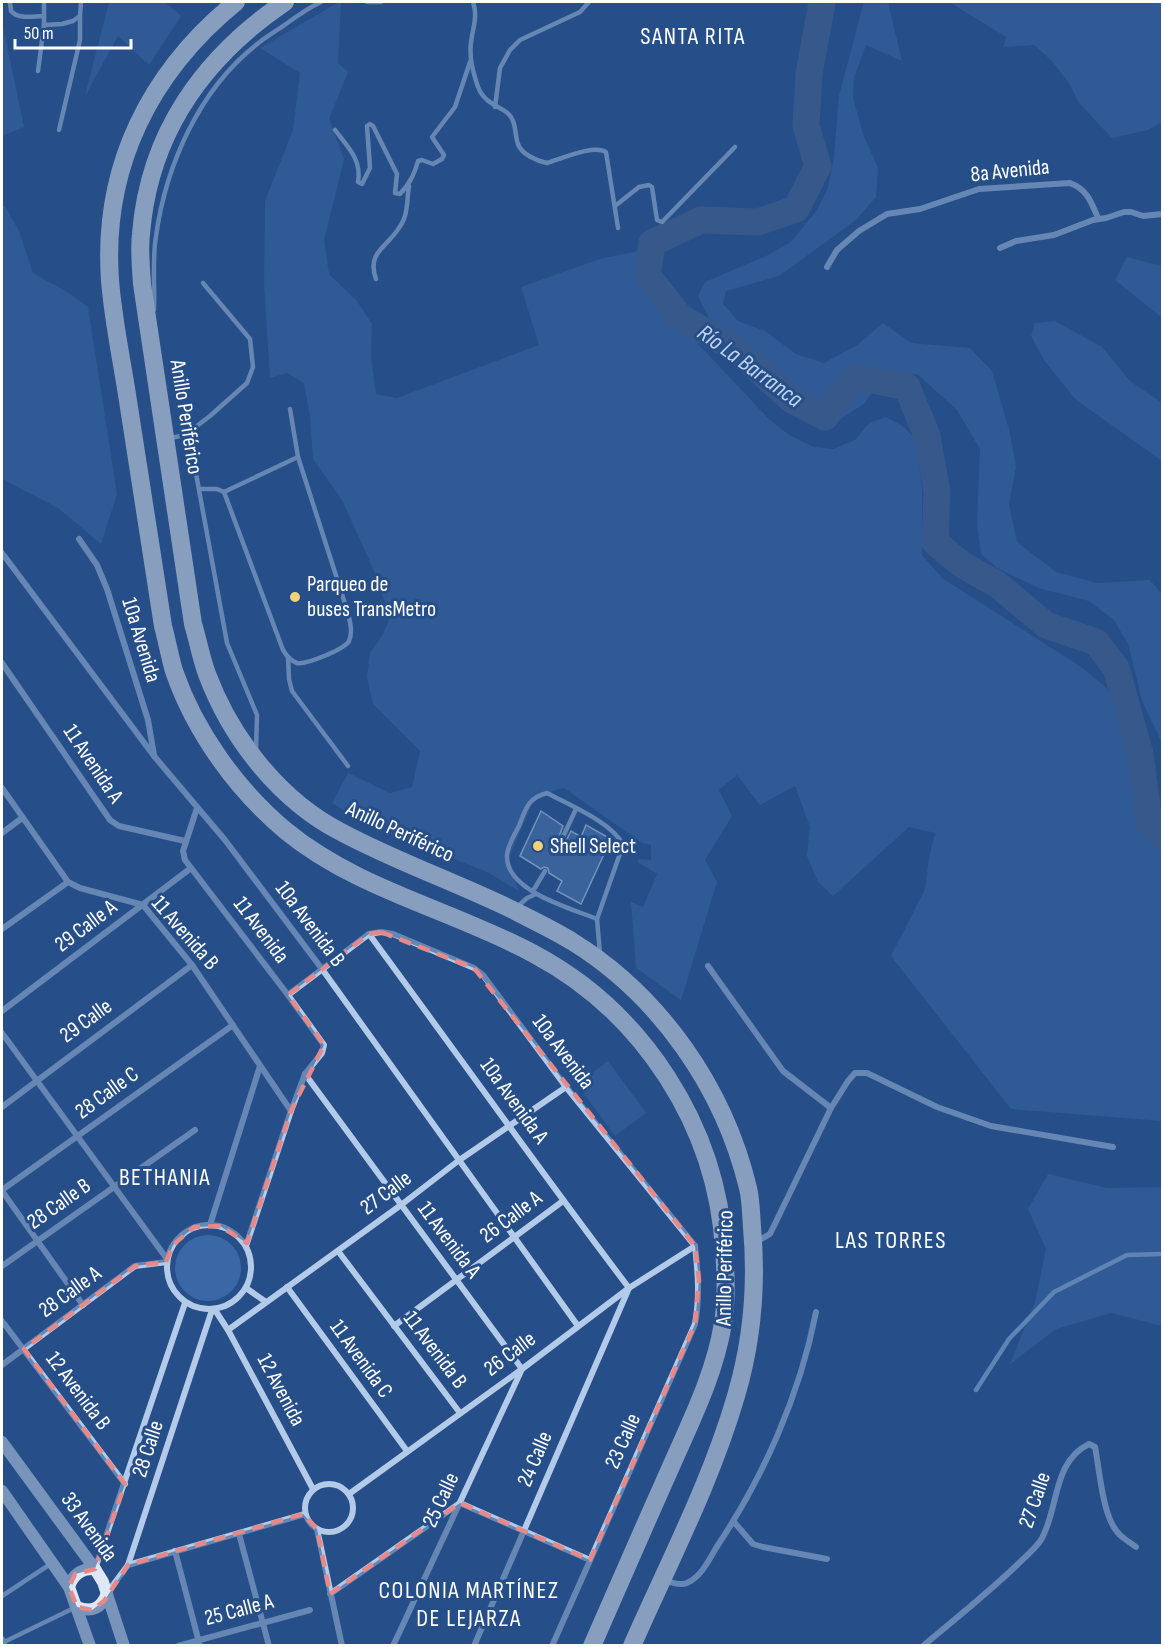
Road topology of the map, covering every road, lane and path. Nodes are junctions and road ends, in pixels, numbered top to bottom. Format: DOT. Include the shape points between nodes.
graph roads {
  1 [pos="10,2"];
  2 [pos="44,2"];
  3 [pos="81,2"];
  4 [pos="236,2"];
  5 [pos="285,2"];
  6 [pos="321,2"];
  7 [pos="367,2"];
  8 [pos="381,2"];
  9 [pos="473,2"];
  10 [pos="589,2"];
  11 [pos="44,16"];
  12 [pos="80,16"];
  13 [pos="44,25"];
  14 [pos="471,62"];
  15 [pos="38,70"];
  16 [pos="495,107"];
  17 [pos="59,130"];
  18 [pos="335,130"];
  19 [pos="735,147"];
  20 [pos="409,185"];
  21 [pos="615,206"];
  22 [pos="1162,214"];
  23 [pos="1098,218"];
  24 [pos="618,228"];
  25 [pos="1000,248"];
  26 [pos="827,267"];
  27 [pos="376,279"];
  28 [pos="202,283"];
  29 [pos="148,325"];
  30 [pos="290,409"];
  31 [pos="185,435"];
  32 [pos="165,439"];
  33 [pos="298,457"];
  34 [pos="199,489"];
  35 [pos="224,492"];
  36 [pos="79,540"];
  37 [pos="2,553"];
  38 [pos="288,657"];
  39 [pos="2,663"];
  40 [pos="154,756"];
  41 [pos="255,758"];
  42 [pos="348,766"];
  43 [pos="2,788"];
  44 [pos="197,808"];
  45 [pos="576,809"];
  46 [pos="22,818"];
  47 [pos="2,833"];
  48 [pos="562,839"];
  49 [pos="186,841"];
  50 [pos="191,868"];
  51 [pos="545,871"];
  52 [pos="68,882"];
  53 [pos="534,893"];
  54 [pos="143,905"];
  55 [pos="513,910"];
  56 [pos="597,919"];
  57 [pos="2,929"];
  58 [pos="369,934"];
  59 [pos="601,962"];
  60 [pos="192,965"];
  61 [pos="708,966"];
  62 [pos="322,969"];
  63 [pos="288,994"];
  64 [pos="2,1011"];
  65 [pos="233,1025"];
  66 [pos="2,1034"];
  67 [pos="260,1066"];
  68 [pos="305,1074"];
  69 [pos="36,1080"];
  70 [pos="566,1087"];
  71 [pos="2,1107"];
  72 [pos="831,1108"];
  73 [pos="291,1111"];
  74 [pos="509,1124"];
  75 [pos="195,1130"];
  76 [pos="77,1136"];
  77 [pos="1113,1147"];
  78 [pos="458,1161"];
  79 [pos="114,1187"];
  80 [pos="2,1191"];
  81 [pos="562,1201"];
  82 [pos="402,1205"];
  83 [pos="210,1225"];
  84 [pos="513,1238"];
  85 [pos="38,1241"];
  86 [pos="753,1243"];
  87 [pos="246,1246"];
  88 [pos="695,1246"];
  89 [pos="338,1251"];
  90 [pos="167,1261"];
  91 [pos="2,1266"];
  92 [pos="457,1280"];
  93 [pos="287,1287"];
  94 [pos="246,1288"];
  95 [pos="629,1288"];
  96 [pos="266,1302"];
  97 [pos="185,1303"];
  98 [pos="83,1305"];
  99 [pos="213,1310"];
  100 [pos="816,1312"];
  101 [pos="2,1321"];
  102 [pos="394,1326"];
  103 [pos="578,1326"];
  104 [pos="228,1330"];
  105 [pos="24,1349"];
  106 [pos="2,1365"];
  107 [pos="522,1369"];
  108 [pos="460,1413"];
  109 [pos="2,1442"];
  110 [pos="406,1451"];
  111 [pos="125,1484"];
  112 [pos="313,1489"];
  113 [pos="2,1491"];
  114 [pos="349,1494"];
  115 [pos="460,1503"];
  116 [pos="305,1514"];
  117 [pos="734,1522"];
  118 [pos="317,1529"];
  119 [pos="524,1531"];
  120 [pos="239,1534"];
  121 [pos="1136,1547"];
  122 [pos="175,1551"];
  123 [pos="826,1559"];
  124 [pos="590,1560"];
  125 [pos="52,1562"];
  126 [pos="129,1565"];
  127 [pos="95,1569"];
  128 [pos="662,1579"];
  129 [pos="69,1587"];
  130 [pos="107,1593"];
  131 [pos="330,1594"];
  132 [pos="2,1596"];
  133 [pos="77,1606"];
  134 [pos="310,1610"];
  135 [pos="262,1622"];
  136 [pos="3,1642"];
  137 [pos="199,1643"];
  138 [pos="90,1646"];
  139 [pos="124,1646"];
  140 [pos="178,1646"];
  141 [pos="269,1646"];
  142 [pos="342,1646"];
  143 [pos="393,1646"];
  144 [pos="474,1646"];
  145 [pos="552,1646"];
  146 [pos="592,1646"];
  147 [pos="632,1646"];
  148 [pos="923,1646"];
  1 -- 11 [label="lane" via="14,15"];
  2 -- 11 [label="lane"];
  3 -- 12 [label="lane"];
  4 -- 146 [label="highway, Anillo Periférico" via="194,39 149,102 129,144 112,212 110,280 163,626 174,671 189,707 218,756 248,794 287,832 355,874 534,954 588,989 624,1021 654,1056 677,1093 715,1185 726,1272 719,1341 703,1393"];
  5 -- 29 [label="highway, Anillo Periférico" via="211,64 185,99 165,138 152,173 140,236"];
  6 -- 29 [label="lane" via="242,58 213,91 192,124 177,156 156,237 154,317"];
  7 -- 8 [label="lane"];
  9 -- 14 [label="lane" via="477,12"];
  10 -- 16 [label="lane" via="580,12 520,40 510,50 500,68"];
  11 -- 13 [label="lane"];
  12 -- 13 [label="lane" via="62,24"];
  12 -- 17 [label="lane" via="80,40"];
  13 -- 15 [label="lane"];
  14 -- 16 [label="lane" via="479,90"];
  14 -- 20 [label="lane" via="454,107 432,137 444,156 433,164 418,161"];
  16 -- 21 [label="lane" via="513,120 518,147 540,162 592,149 603,150 608,155"];
  18 -- 20 [label="lane" via="355,156 359,184 370,168 370,124 397,174 395,193 400,194"];
  19 -- 21 [label="lane" via="662,222 657,220 649,185 639,187"];
  20 -- 27 [label="lane" via="404,221 373,259"];
  21 -- 24 [label="lane"];
  22 -- 23 [label="street" via="1143,216 1127,212"];
  23 -- 25 [label="street" via="1054,235 1016,241"];
  23 -- 26 [label="street, 8a Avenida" via="1088,194 1070,183 979,189 920,209 887,214 837,250"];
  28 -- 31 [label="lane" via="250,339 253,367 247,383"];
  29 -- 32 [label="highway, Anillo Periférico"];
  30 -- 33 [label="lane"];
  31 -- 32 [label="lane"];
  31 -- 34 [label="lane" via="191,446"];
  32 -- 41 [label="highway, Anillo Periférico" via="193,624 208,675 228,717"];
  33 -- 35 [label="lane"];
  33 -- 38 [label="lane" via="351,630 344,648 306,662 297,663"];
  34 -- 35 [label="lane"];
  34 -- 41 [label="lane" via="227,643 257,715"];
  35 -- 38 [label="lane"];
  36 -- 40 [label="street, 10a Avenida" via="97,565 107,589 148,720"];
  37 -- 40 [label="street, 10a Avenida B"];
  38 -- 42 [label="lane" via="292,691"];
  39 -- 49 [label="street, 11 Avenida A" via="110,820 119,826"];
  40 -- 44 [label="street, 10a Avenida B"];
  41 -- 55 [label="highway, Anillo Periférico" via="298,802 339,831"];
  43 -- 46 [label="street"];
  44 -- 49 [label="street"];
  44 -- 62 [label="street, 10a Avenida B"];
  45 -- 48 [label="lane"];
  45 -- 53 [label="lane" via="547,793 535,796 527,806 507,854 515,879"];
  45 -- 56 [label="lane" via="613,831 623,845"];
  46 -- 47 [label="street"];
  46 -- 52 [label="street"];
  49 -- 50 [label="street, 11 Avenida" via="183,850"];
  50 -- 54 [label="street, 29 Calle A"];
  50 -- 63 [label="street, 11 Avenida"];
  51 -- 53 [label="lane"];
  52 -- 54 [label="street, 11 Avenida B"];
  52 -- 57 [label="street"];
  53 -- 55 [label="lane"];
  53 -- 56 [label="lane"];
  54 -- 60 [label="street, 11 Avenida B"];
  54 -- 64 [label="street, 29 Calle A"];
  55 -- 59 [label="highway, Anillo Periférico" via="572,941"];
  56 -- 59 [label="lane"];
  58 -- 62 [label="street"];
  58 -- 70 [label="street, 10a Avenida" via="393,934 474,968"];
  58 -- 74 [label="street, 10a Avenida A"];
  59 -- 86 [label="highway, Anillo Periférico" via="674,1032 706,1081 735,1141 749,1191"];
  60 -- 65 [label="street, 11 Avenida B"];
  60 -- 69 [label="street, 29 Calle"];
  61 -- 72 [label="street" via="783,1071"];
  62 -- 63 [label="street"];
  62 -- 78 [label="street, 10a Avenida B"];
  63 -- 68 [label="street, 11 Avenida" via="324,1045"];
  65 -- 67 [label="street, 11 Avenida B"];
  65 -- 76 [label="street, 28 Calle C"];
  66 -- 69 [label="street"];
  67 -- 73 [label="street, 11 Avenida B"];
  67 -- 83 [label="street"];
  68 -- 73 [label="street"];
  68 -- 82 [label="street, 11 Avenida A"];
  69 -- 71 [label="street, 29 Calle"];
  69 -- 76 [label="street"];
  70 -- 74 [label="street, 27 Calle"];
  70 -- 88 [label="street, 10a Avenida"];
  72 -- 77 [label="street" via="855,1072 867,1073 937,1107 991,1126"];
  72 -- 86 [label="street" via="770,1234"];
  73 -- 87 [label="street"];
  74 -- 78 [label="street, 27 Calle"];
  74 -- 81 [label="street, 10a Avenida A"];
  75 -- 79 [label="street, 28 Calle B"];
  76 -- 79 [label="street"];
  76 -- 80 [label="street, 28 Calle C"];
  78 -- 82 [label="street, 27 Calle"];
  78 -- 84 [label="street, 10a Avenida B"];
  79 -- 85 [label="street, 28 Calle B"];
  79 -- 90 [label="street"];
  80 -- 85 [label="street"];
  81 -- 84 [label="street, 26 Calle A"];
  81 -- 95 [label="street, 10a Avenida A"];
  82 -- 89 [label="street, 27 Calle"];
  82 -- 92 [label="street, 11 Avenida A"];
  83 -- 87 [label="street" via="229,1230"];
  83 -- 90 [label="street" via="194,1227 183,1234"];
  84 -- 92 [label="street, 26 Calle A"];
  84 -- 103 [label="street, 10a Avenida B"];
  85 -- 91 [label="street, 28 Calle B"];
  85 -- 98 [label="street"];
  86 -- 128 [label="highway, Anillo Periférico" via="750,1327 736,1394 714,1461"];
  87 -- 94 [label="street" via="251,1267"];
  88 -- 95 [label="street, 26 Calle"];
  88 -- 124 [label="street, 23 Calle" via="699,1302 695,1324"];
  89 -- 93 [label="street, 27 Calle"];
  89 -- 102 [label="street, 11 Avenida B"];
  90 -- 97 [label="street" via="170,1286"];
  90 -- 98 [label="street, 28 Calle A" via="135,1266"];
  92 -- 102 [label="street, 26 Calle A"];
  92 -- 107 [label="street, 11 Avenida A"];
  93 -- 96 [label="street, 27 Calle"];
  93 -- 110 [label="street, 11 Avenida C"];
  94 -- 96 [label="street"];
  94 -- 99 [label="street" via="234,1302"];
  95 -- 103 [label="street, 26 Calle"];
  95 -- 119 [label="street, 24 Calle"];
  96 -- 104 [label="street, 27 Calle"];
  97 -- 99 [label="street"];
  97 -- 111 [label="street, 28 Calle"];
  98 -- 105 [label="street, 28 Calle A"];
  99 -- 104 [label="street, 12 Avenida"];
  99 -- 126 [label="street, 28 Calle"];
  100 -- 117 [label="street" via="782,1425"];
  101 -- 105 [label="street, 12 Avenida B"];
  102 -- 108 [label="street, 11 Avenida B"];
  103 -- 107 [label="street, 26 Calle"];
  104 -- 112 [label="street, 12 Avenida"];
  105 -- 106 [label="street, 28 Calle A"];
  105 -- 111 [label="street, 12 Avenida B"];
  107 -- 108 [label="street, 26 Calle"];
  107 -- 115 [label="street, 25 Calle"];
  108 -- 110 [label="street, 26 Calle"];
  109 -- 127 [label="street, 33 Avenida"];
  110 -- 114 [label="street, 26 Calle"];
  111 -- 127 [label="street, 28 Calle"];
  112 -- 114 [label="street" via="330,1484"];
  112 -- 116 [label="street"];
  113 -- 125 [label="street"];
  114 -- 118 [label="street" via="353,1509 347,1524 333,1532"];
  115 -- 119 [label="street"];
  115 -- 131 [label="street"];
  115 -- 143 [label="street, 25 Calle"];
  116 -- 118 [label="street"];
  116 -- 120 [label="street"];
  117 -- 123 [label="street" via="753,1544"];
  117 -- 128 [label="street" via="699,1575 687,1583"];
  118 -- 131 [label="street"];
  119 -- 124 [label="street"];
  119 -- 144 [label="street, 24 Calle"];
  120 -- 122 [label="street"];
  120 -- 135 [label="street"];
  121 -- 148 [label="street, 27 Calle" via="1111,1522 1095,1447 1089,1444 1072,1455 1063,1470 1040,1543"];
  122 -- 126 [label="street"];
  122 -- 137 [label="street"];
  124 -- 145 [label="street, 23 Calle"];
  125 -- 129 [label="street"];
  125 -- 132 [label="lane"];
  126 -- 130 [label="street, 28 Calle"];
  127 -- 129 [label="street" via="75,1574"];
  127 -- 130 [label="street, 33 Avenida"];
  128 -- 147 [label="highway, Anillo Periférico"];
  129 -- 133 [label="street"];
  130 -- 133 [label="street" via="99,1607 84,1610"];
  130 -- 139 [label="street, 33 Avenida"];
  131 -- 142 [label="street"];
  133 -- 136 [label="lane"];
  133 -- 138 [label="street"];
  134 -- 135 [label="street, 25 Calle A"];
  135 -- 137 [label="street, 25 Calle A"];
  135 -- 141 [label="street"];
  137 -- 140 [label="street, 25 Calle A"];
}
